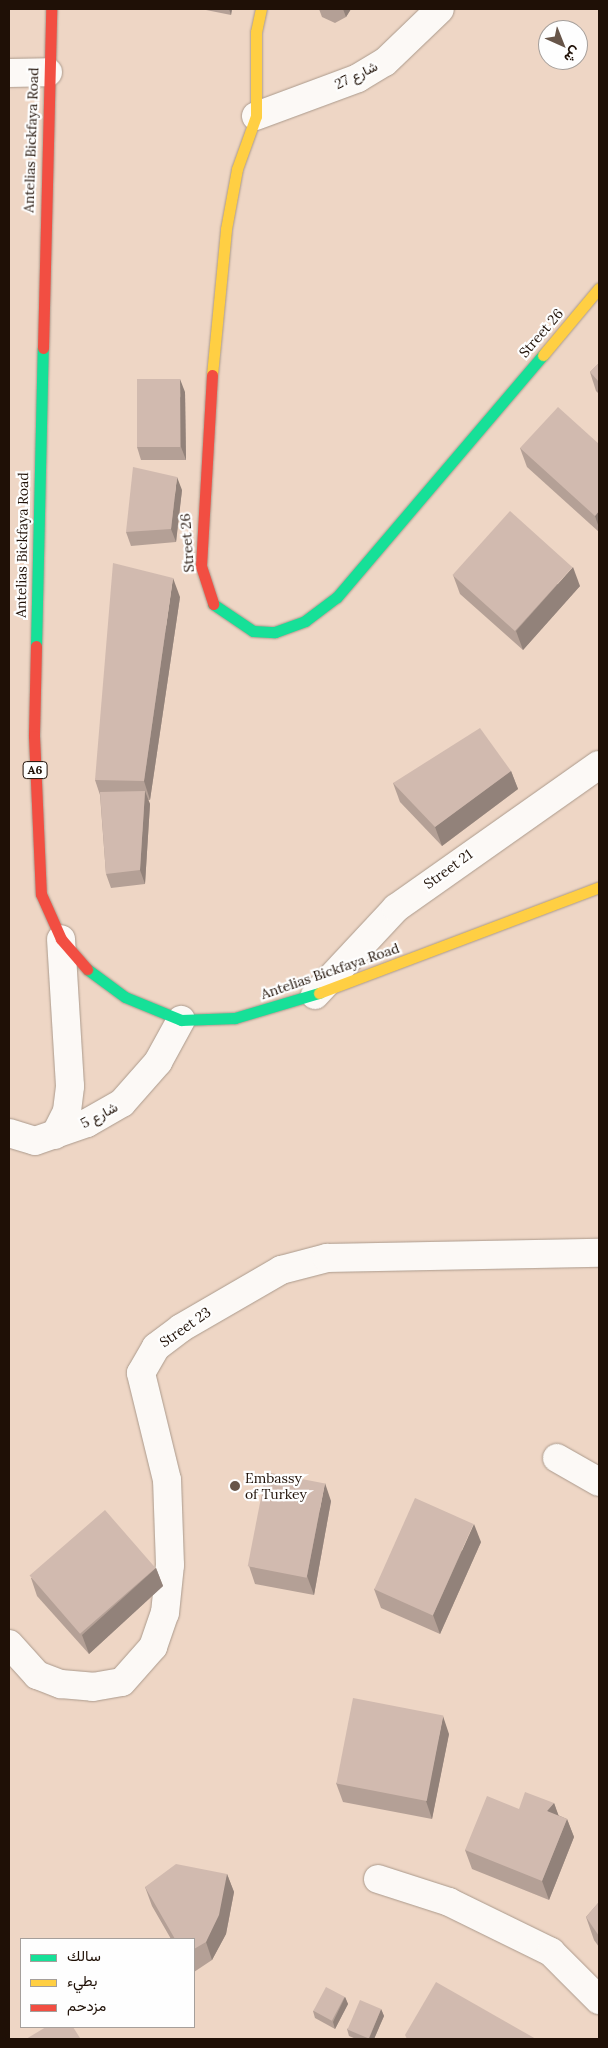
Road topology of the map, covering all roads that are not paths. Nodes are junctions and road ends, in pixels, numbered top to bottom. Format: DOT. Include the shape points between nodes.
graph roads {
  1 [pos="52,9"];
  2 [pos="261,9"];
  3 [pos="440,9"];
  4 [pos="48,72"];
  5 [pos="9,73"];
  6 [pos="256,116"];
  7 [pos="599,288"];
  8 [pos="599,764"];
  9 [pos="599,887"];
  10 [pos="61,939"];
  11 [pos="315,995"];
  12 [pos="181,1020"];
  13 [pos="9,1133"];
  14 [pos="55,1135"];
  15 [pos="599,1253"];
  16 [pos="557,1458"];
  17 [pos="599,1482"];
  18 [pos="9,1644"];
  19 [pos="378,1879"];
  20 [pos="599,2000"];
  1 -- 4 [label="main road, Antelias Bickfaya Road / A6"];
  2 -- 6 [label="main road, Street 26" via="256,32"];
  3 -- 6 [label="street, شارع 27" via="385,62 364,74"];
  4 -- 5 [label="street"];
  4 -- 10 [label="main road, Antelias Bickfaya Road / A6" via="36,830 41,894"];
  6 -- 7 [label="main road, Street 26" via="237,169 226,229 199,524 201,566 212,604 235,622 253,631 275,632 306,620 337,597"];
  8 -- 11 [label="street, Street 21" via="396,908"];
  9 -- 11 [label="main road, Antelias Bickfaya Road / A6"];
  10 -- 12 [label="main road, Antelias Bickfaya Road / A6" via="87,968 125,997"];
  10 -- 14 [label="street" via="70,1086 67,1111"];
  11 -- 12 [label="main road, Antelias Bickfaya Road / A6" via="235,1018"];
  12 -- 14 [label="street, شارع 5" via="158,1062 122,1102"];
  13 -- 14 [label="street, شارع 5" via="35,1141"];
  15 -- 18 [label="street, Street 23" via="327,1258 281,1270 181,1328 156,1347 141,1374 167,1480 170,1565 165,1613 153,1647 122,1682 92,1687 61,1684 37,1675"];
  16 -- 17 [label="street"];
  19 -- 20 [label="street" via="449,1902 551,1952"];
}
